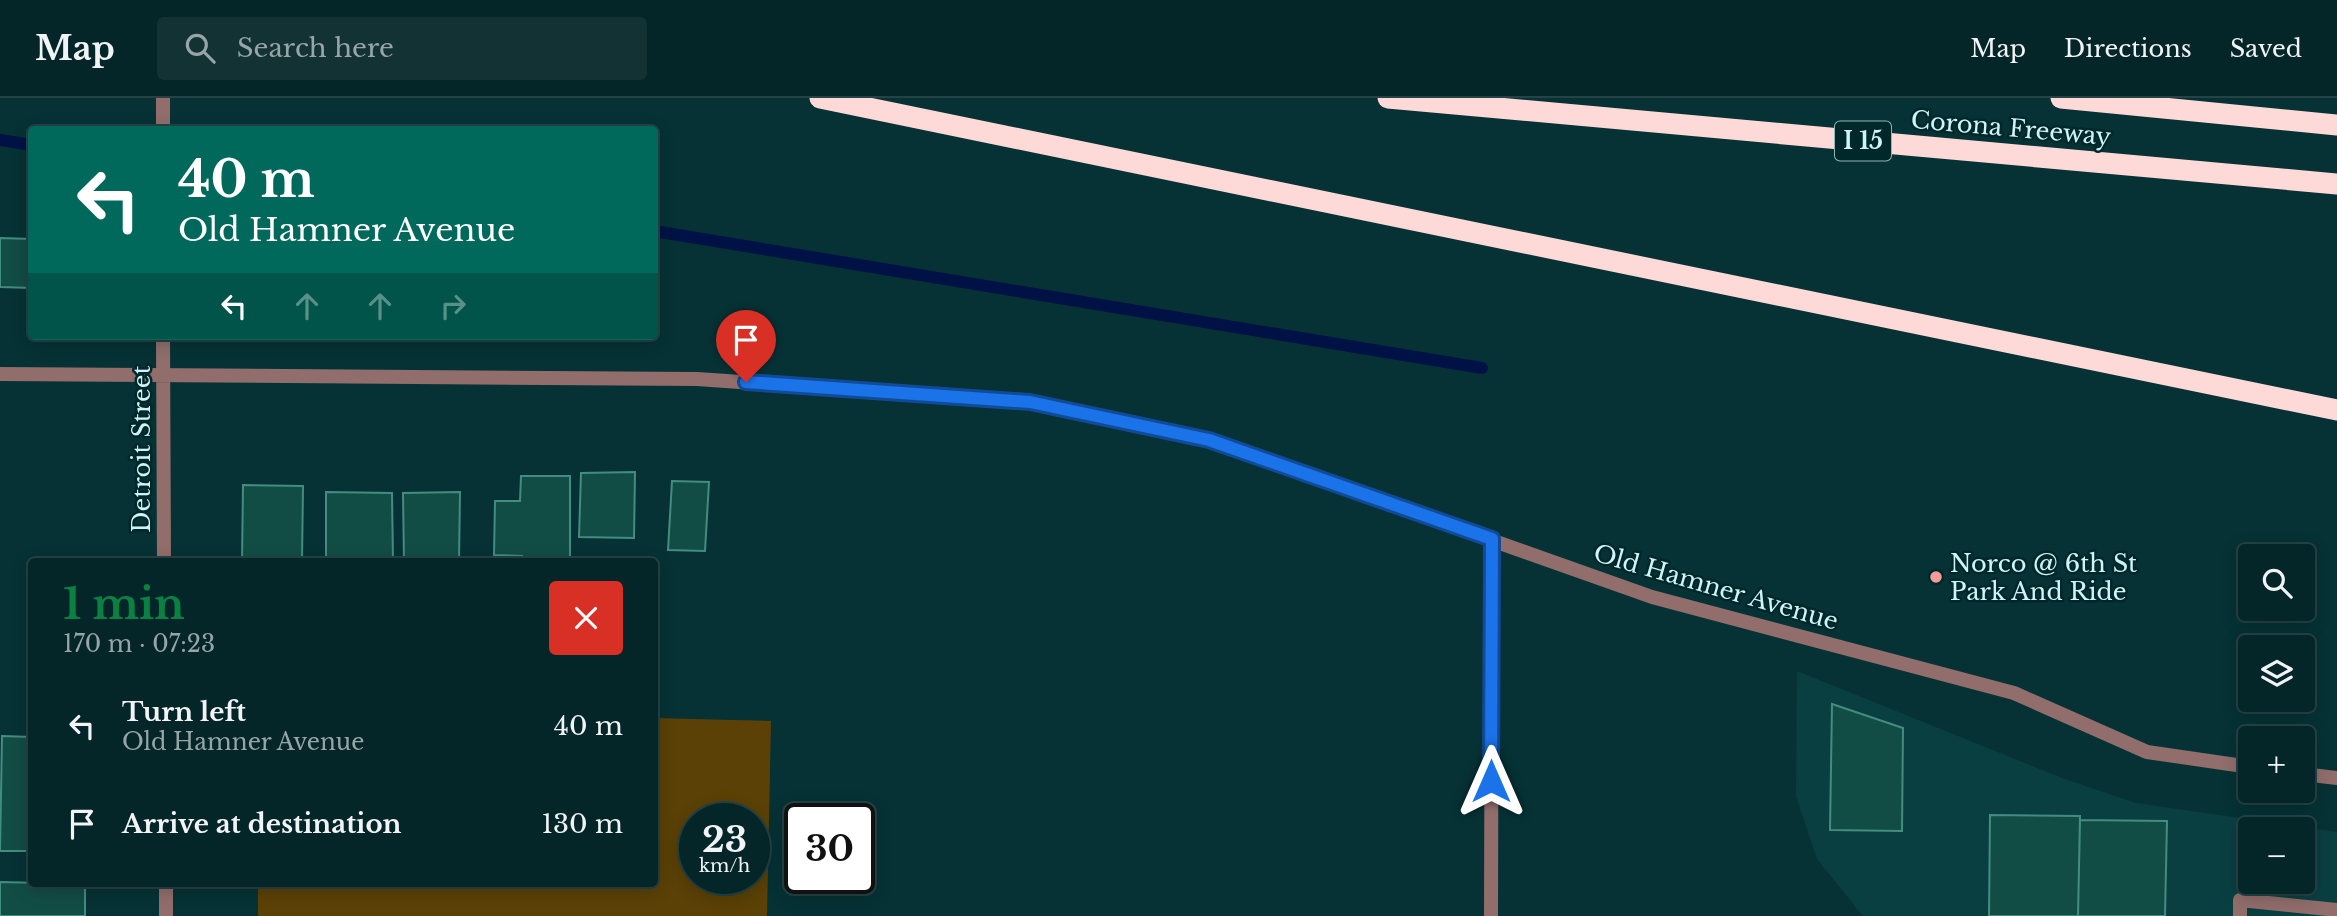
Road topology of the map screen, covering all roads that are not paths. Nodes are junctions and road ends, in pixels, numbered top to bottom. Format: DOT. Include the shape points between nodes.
graph roads {
  1 [pos="820,98"];
  2 [pos="1388,98"];
  3 [pos="2062,98"];
  4 [pos="163,99"];
  5 [pos="2337,125"];
  6 [pos="163,126"];
  7 [pos="2337,184"];
  8 [pos="163,340"];
  9 [pos="0,374"];
  10 [pos="163,378"];
  11 [pos="2337,410"];
  12 [pos="1492,539"];
  13 [pos="164,558"];
  14 [pos="2238,765"];
  15 [pos="2315,775"];
  16 [pos="2337,778"];
  17 [pos="166,887"];
  18 [pos="2337,911"];
  19 [pos="166,916"];
  20 [pos="1491,916"];
  21 [pos="2240,916"];
  1 -- 11 [label="highway"];
  2 -- 7 [label="highway, Corona Freeway / I 15"];
  3 -- 5 [label="highway"];
  4 -- 6 [label="street"];
  8 -- 10 [label="street, Detroit Street"];
  9 -- 10 [label="street, Old Hamner Avenue"];
  10 -- 12 [label="street, Old Hamner Avenue" via="697,379 1030,402 1209,440"];
  10 -- 13 [label="street, Detroit Street"];
  12 -- 14 [label="street, Old Hamner Avenue" via="1652,597 2014,693 2147,752"];
  12 -- 20 [label="street"];
  15 -- 16 [label="street"];
  17 -- 19 [label="street"];
  18 -- 21 [label="street" via="2240,900"];
}
